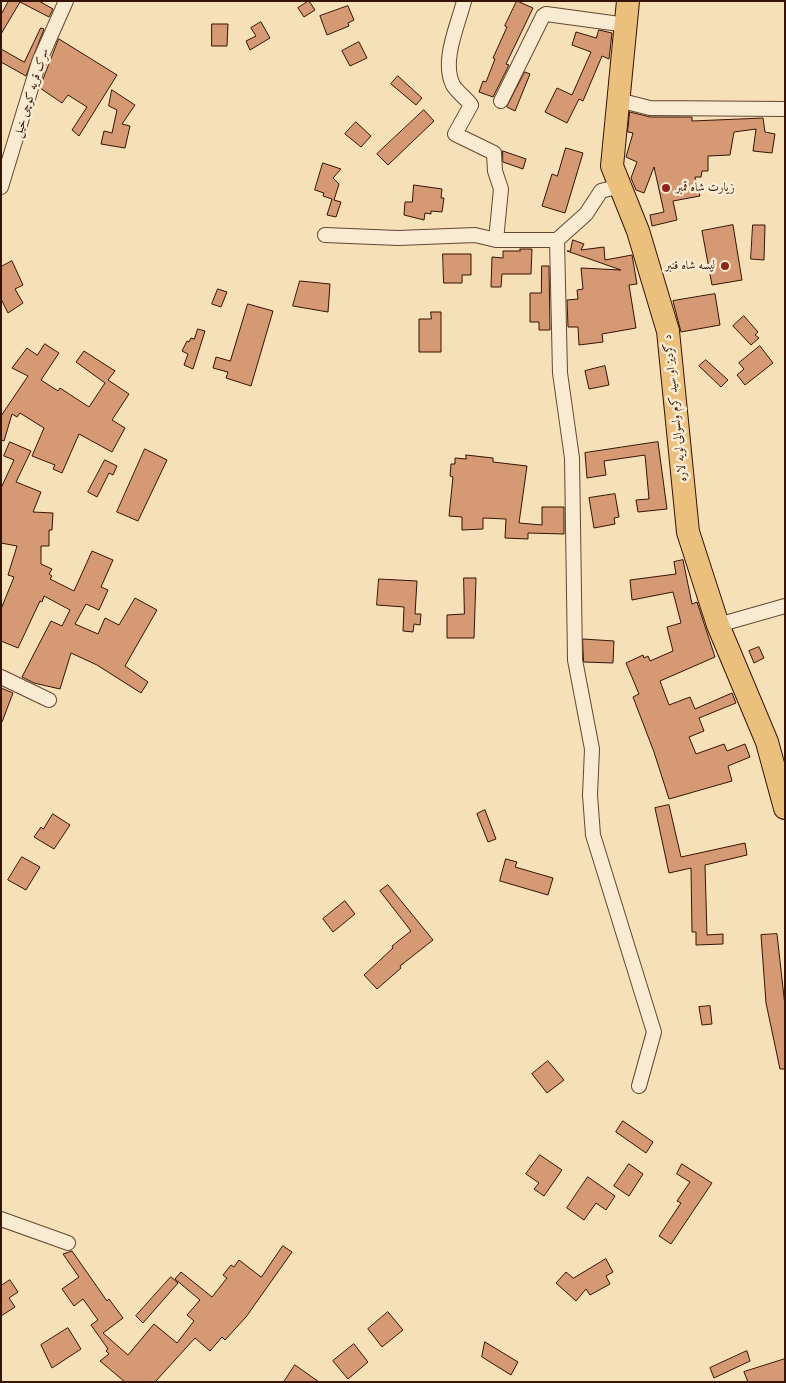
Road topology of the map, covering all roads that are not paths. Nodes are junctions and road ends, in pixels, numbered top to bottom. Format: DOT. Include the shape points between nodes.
graph roads {
  1 [pos="66,1"];
  2 [pos="464,1"];
  3 [pos="628,1"];
  4 [pos="626,25"];
  5 [pos="618,100"];
  6 [pos="501,101"];
  7 [pos="785,110"];
  8 [pos="620,186"];
  9 [pos="1,187"];
  10 [pos="325,235"];
  11 [pos="496,240"];
  12 [pos="557,240"];
  13 [pos="785,606"];
  14 [pos="718,625"];
  15 [pos="1,677"];
  16 [pos="48,700"];
  17 [pos="785,808"];
  18 [pos="639,1086"];
  19 [pos="1,1219"];
  20 [pos="68,1243"];
  1 -- 9 [label="street, سرک قریه کوچی خیل" via="40,62"];
  2 -- 11 [label="street" via="449,74 454,87 471,105 455,134 494,153 501,189"];
  3 -- 4 [label="highway, د ګردیز او سید کرم ولسوالۍ لویه لاره"];
  4 -- 5 [label="highway, د ګردیز او سید کرم ولسوالۍ لویه لاره"];
  4 -- 6 [label="street" via="542,16"];
  5 -- 7 [label="street" via="650,108"];
  5 -- 8 [label="highway, د ګردیز او سید کرم ولسوالۍ لویه لاره" via="612,166"];
  8 -- 12 [label="street" via="601,191 586,214"];
  8 -- 14 [label="highway, د ګردیز او سید کرم ولسوالۍ لویه لاره" via="638,231 668,330 688,532"];
  10 -- 11 [label="street" via="398,238 475,235"];
  11 -- 12 [label="street"];
  12 -- 18 [label="street" via="560,372 572,458 575,660 592,749 590,795 593,835 654,1032"];
  13 -- 14 [label="street"];
  14 -- 17 [label="highway, د ګردیز او سید کرم ولسوالۍ لویه لاره" via="767,742"];
  15 -- 16 [label="street"];
  19 -- 20 [label="street"];
}
